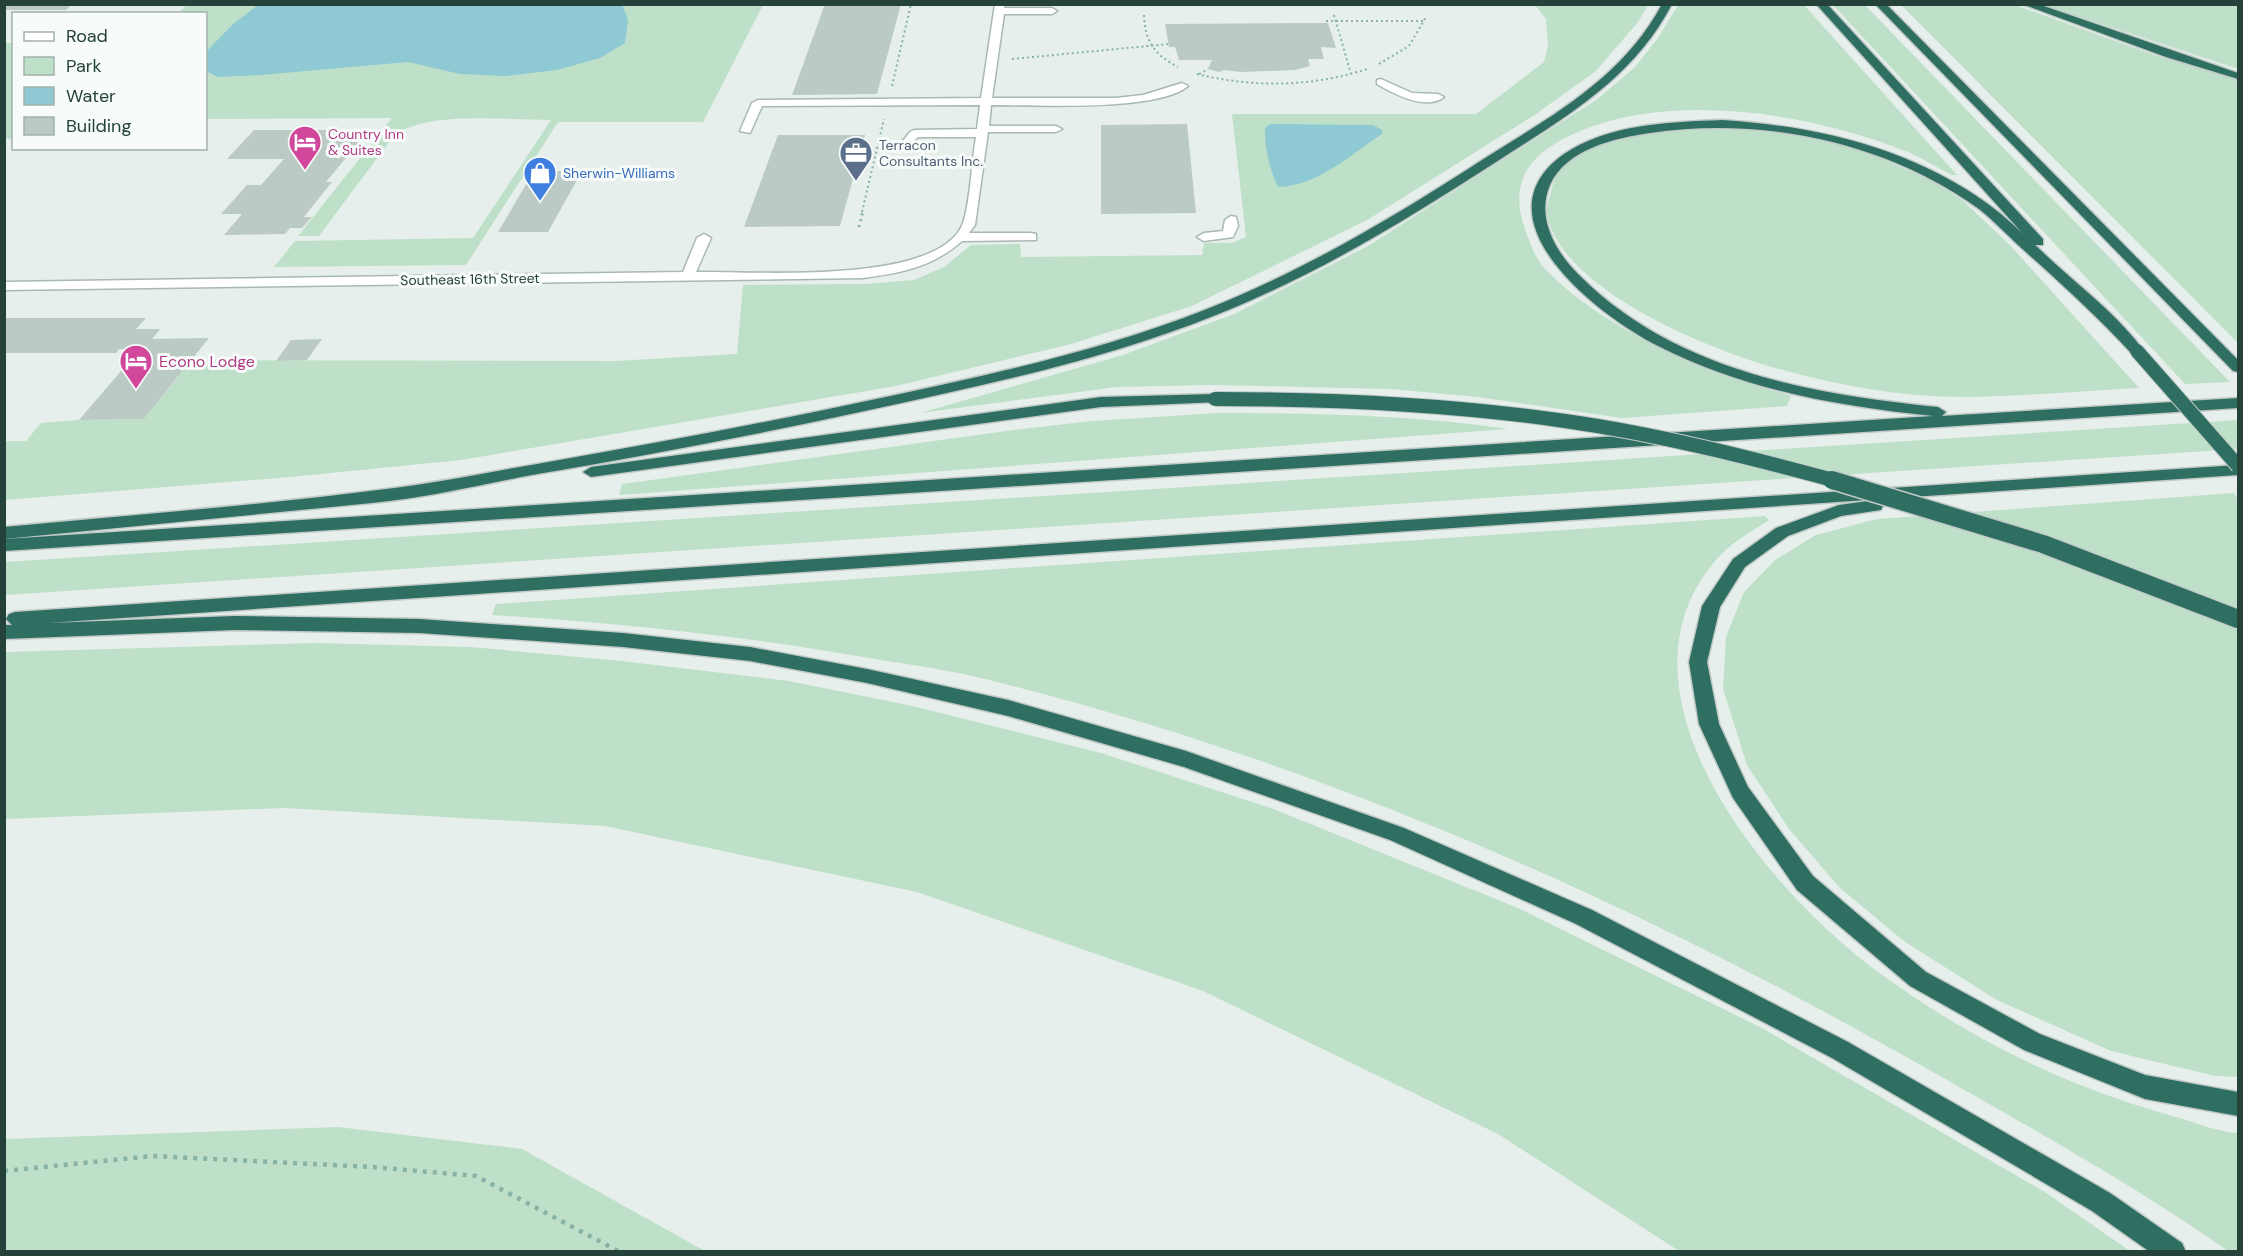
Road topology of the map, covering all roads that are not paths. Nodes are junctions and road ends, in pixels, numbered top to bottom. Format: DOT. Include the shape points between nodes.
graph roads {
  1 [pos="1667,4"];
  2 [pos="1821,4"];
  3 [pos="1880,4"];
  4 [pos="2027,4"];
  5 [pos="1000,8"];
  6 [pos="1052,11"];
  7 [pos="2238,76"];
  8 [pos="1381,82"];
  9 [pos="1182,86"];
  10 [pos="1438,98"];
  11 [pos="987,103"];
  12 [pos="1056,129"];
  13 [pos="746,131"];
  14 [pos="984,131"];
  15 [pos="909,141"];
  16 [pos="1231,220"];
  17 [pos="960,237"];
  18 [pos="1031,237"];
  19 [pos="1204,237"];
  20 [pos="704,238"];
  21 [pos="688,276"];
  22 [pos="4,286"];
  23 [pos="2106,317"];
  24 [pos="2238,368"];
  25 [pos="2238,404"];
  26 [pos="1990,418"];
  27 [pos="2238,468"];
  28 [pos="2022,485"];
  29 [pos="368,498"];
  30 [pos="4,533"];
  31 [pos="4,545"];
  32 [pos="2238,619"];
  33 [pos="4,620"];
  34 [pos="4,632"];
  35 [pos="2238,1104"];
  36 [pos="2174,1251"];
  1 -- 29 [label="highway" via="1638,50 1604,84 1525,138 1431,199 1318,264 1186,322 1088,354 828,415"];
  2 -- 23 [label="highway"];
  3 -- 24 [label="highway"];
  4 -- 7 [label="highway"];
  5 -- 6 [label="street"];
  5 -- 11 [label="street"];
  8 -- 10 [label="street" via="1416,99"];
  9 -- 11 [label="street" via="1144,99"];
  11 -- 13 [label="street" via="758,103"];
  11 -- 14 [label="street"];
  12 -- 14 [label="street"];
  14 -- 15 [label="street" via="914,134"];
  14 -- 17 [label="street" via="974,206 969,225"];
  16 -- 19 [label="street" via="1228,234"];
  17 -- 18 [label="street"];
  17 -- 21 [label="street, Southeast 16th Street" via="933,257 907,268 863,274"];
  20 -- 21 [label="street"];
  21 -- 22 [label="street, Southeast 16th Street"];
  23 -- 26 [label="highway" via="1980,204 1920,170 1871,150 1815,136 1755,126 1669,125 1598,142 1556,167 1544,184 1539,202 1545,242 1584,291 1626,323 1685,353 1798,390 1858,404"];
  23 -- 27 [label="highway, bridge"];
  25 -- 26 [label="highway"];
  26 -- 31 [label="highway"];
  27 -- 28 [label="highway"];
  28 -- 33 [label="highway"];
  28 -- 35 [label="highway" via="1839,511 1782,532 1740,563 1711,606 1698,662 1709,724 1740,792 1806,883 1918,979 2032,1042 2145,1087"];
  29 -- 30 [label="highway"];
  29 -- 32 [label="highway, bridge" via="616,469 1090,404 1328,398 1527,416 1751,458 1943,510 2093,562"];
  34 -- 36 [label="highway" via="246,623 419,626 623,640 750,654 1008,708 1186,759 1397,834 1584,917 1840,1050 2101,1202"];
}
